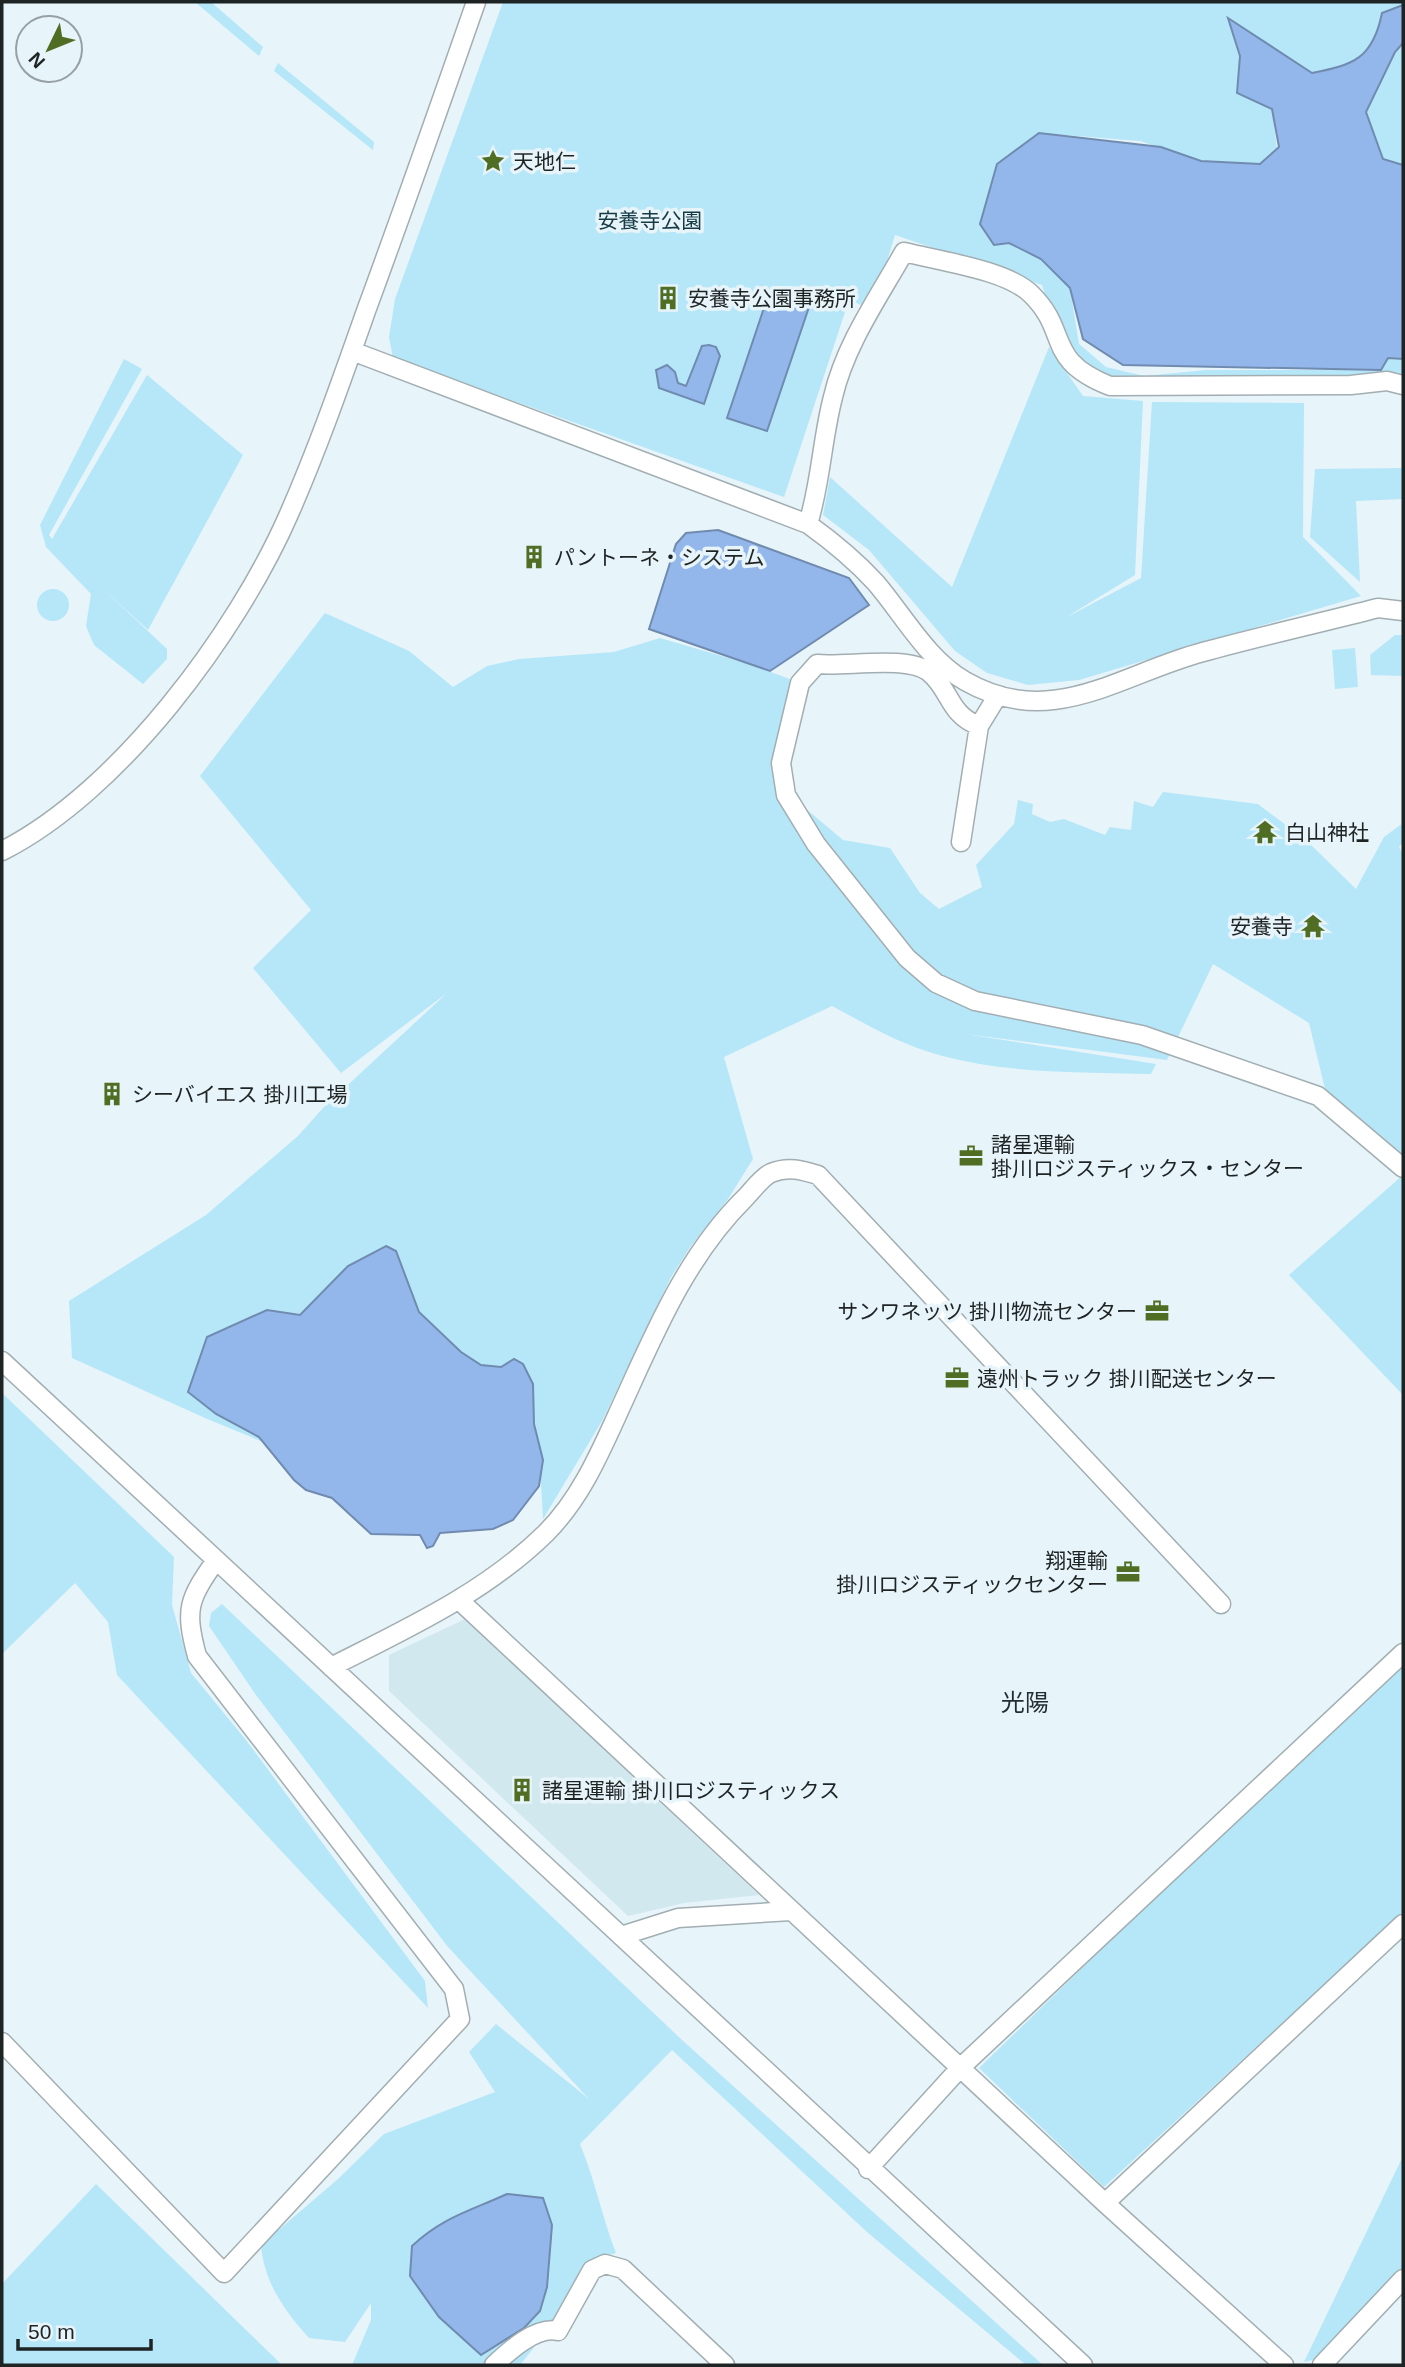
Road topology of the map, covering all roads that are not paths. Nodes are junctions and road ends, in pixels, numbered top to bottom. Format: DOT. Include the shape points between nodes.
graph roads {
  1 [pos="476,2"];
  2 [pos="352,351"];
  3 [pos="1403,385"];
  4 [pos="808,524"];
  5 [pos="1403,611"];
  6 [pos="998,695"];
  7 [pos="979,726"];
  8 [pos="961,842"];
  9 [pos="2,851"];
  10 [pos="1403,1168"];
  11 [pos="2,1361"];
  12 [pos="216,1560"];
  13 [pos="460,1601"];
  14 [pos="1221,1604"];
  15 [pos="1403,1653"];
  16 [pos="331,1667"];
  17 [pos="791,1910"];
  18 [pos="1403,1924"];
  19 [pos="621,1936"];
  20 [pos="2,2042"];
  21 [pos="960,2068"];
  22 [pos="869,2169"];
  23 [pos="1105,2203"];
  24 [pos="1403,2279"];
  25 [pos="494,2365"];
  26 [pos="725,2365"];
  27 [pos="1083,2365"];
  28 [pos="1284,2365"];
  29 [pos="1322,2365"];
  1 -- 2 [label="street"];
  2 -- 4 [label="street"];
  2 -- 9 [label="street" via="289,515 210,654 145,733 89,790"];
  3 -- 4 [label="street" via="1110,386 1074,367 1044,308 1030,293 1012,282 904,252 852,345 833,396"];
  4 -- 6 [label="street" via="844,550 940,662 965,681"];
  5 -- 6 [label="street" via="1378,608 1200,653 1059,701 1020,701"];
  6 -- 7 [label="street"];
  7 -- 8 [label="street"];
  7 -- 10 [label="street" via="961,719 928,671 911,663 817,664 800,683 781,764 786,795 816,844 907,958 936,983 975,1001 1142,1035 1318,1096"];
  11 -- 12 [label="street"];
  12 -- 16 [label="street"];
  12 -- 20 [label="street" via="192,1596 189,1628 197,1656 454,1989 460,2019 224,2273"];
  13 -- 14 [label="street" via="545,1533 574,1500 660,1323 702,1249 729,1213 770,1173 795,1168 818,1175"];
  13 -- 16 [label="street"];
  13 -- 17 [label="street"];
  15 -- 21 [label="street"];
  16 -- 19 [label="street"];
  17 -- 19 [label="street" via="678,1918"];
  17 -- 21 [label="street"];
  18 -- 23 [label="street"];
  19 -- 22 [label="street"];
  21 -- 22 [label="street"];
  21 -- 23 [label="street"];
  22 -- 27 [label="street"];
  23 -- 28 [label="street"];
  24 -- 29 [label="street"];
  25 -- 26 [label="street" via="521,2343 550,2329 558,2331 592,2270 605,2264 623,2269"];
}
